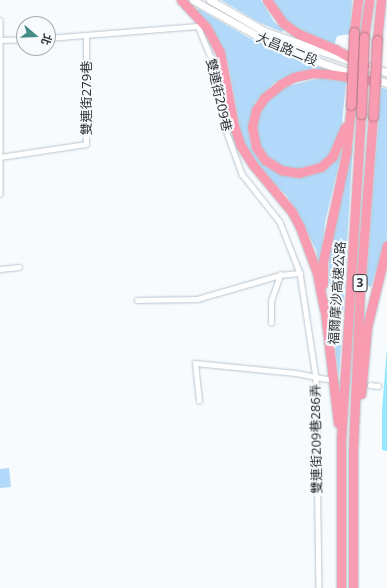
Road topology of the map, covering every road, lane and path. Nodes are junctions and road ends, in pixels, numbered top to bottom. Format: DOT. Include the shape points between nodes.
graph roads {
  1 [pos="181,0"];
  2 [pos="193,0"];
  3 [pos="210,0"];
  4 [pos="267,0"];
  5 [pos="358,0"];
  6 [pos="369,0"];
  7 [pos="381,0"];
  8 [pos="0,20"];
  9 [pos="86,37"];
  10 [pos="56,38"];
  11 [pos="16,39"];
  12 [pos="0,40"];
  13 [pos="364,66"];
  14 [pos="387,72"];
  15 [pos="377,81"];
  16 [pos="387,83"];
  17 [pos="350,108"];
  18 [pos="0,157"];
  19 [pos="0,171"];
  20 [pos="0,194"];
  21 [pos="387,245"];
  22 [pos="19,267"];
  23 [pos="0,269"];
  24 [pos="300,273"];
  25 [pos="280,275"];
  26 [pos="137,300"];
  27 [pos="324,308"];
  28 [pos="271,323"];
  29 [pos="316,377"];
  30 [pos="327,379"];
  31 [pos="370,385"];
  32 [pos="378,386"];
  33 [pos="198,401"];
  34 [pos="341,440"];
  35 [pos="353,450"];
  36 [pos="319,588"];
  37 [pos="341,588"];
  38 [pos="353,588"];
  1 -- 27 [label="highway" via="207,28 220,52 241,146 252,165 292,212 300,226 317,273"];
  2 -- 15 [label="main road, 大昌路二段" via="239,28 296,54"];
  3 -- 13 [label="main road, 大昌路二段" via="264,31"];
  4 -- 13 [label="highway" via="283,23 299,34 335,49"];
  5 -- 17 [label="highway, bridge"];
  6 -- 34 [label="highway, 福爾摩沙高速公路 / 3, bridge" via="364,37 362,114"];
  7 -- 35 [label="highway, 福爾摩沙高速公路 / 3, bridge" via="360,292"];
  8 -- 12 [label="street"];
  9 -- 10 [label="street, 雙連街209巷"];
  9 -- 18 [label="street, 雙連街279巷" via="86,144"];
  9 -- 24 [label="street, 雙連街209巷" via="198,26 215,67 226,130 242,174 280,222"];
  11 -- 12 [label="street"];
  12 -- 18 [label="street"];
  13 -- 14 [label="main road, 大昌路二段"];
  15 -- 16 [label="main road, 大昌路二段"];
  15 -- 17 [label="highway" via="312,73 294,77 281,84 260,103 254,118 253,138 261,155 273,167 290,173 308,172 321,167 332,157 339,146"];
  17 -- 27 [label="highway" via="346,154 323,262"];
  18 -- 19 [label="street"];
  19 -- 20 [label="street"];
  21 -- 35 [label="highway" via="367,327"];
  22 -- 23 [label="street"];
  24 -- 25 [label="street"];
  24 -- 29 [label="street"];
  25 -- 26 [label="street" via="196,300"];
  25 -- 28 [label="street" via="271,302"];
  27 -- 34 [label="highway"];
  29 -- 30 [label="street"];
  29 -- 33 [label="street, 雙連街209巷286弄" via="195,362"];
  29 -- 36 [label="street, 雙連街209巷286弄"];
  31 -- 32 [label="street"];
  34 -- 37 [label="highway, 福爾摩沙高速公路 / 3"];
  35 -- 38 [label="highway, 福爾摩沙高速公路 / 3"];
}
